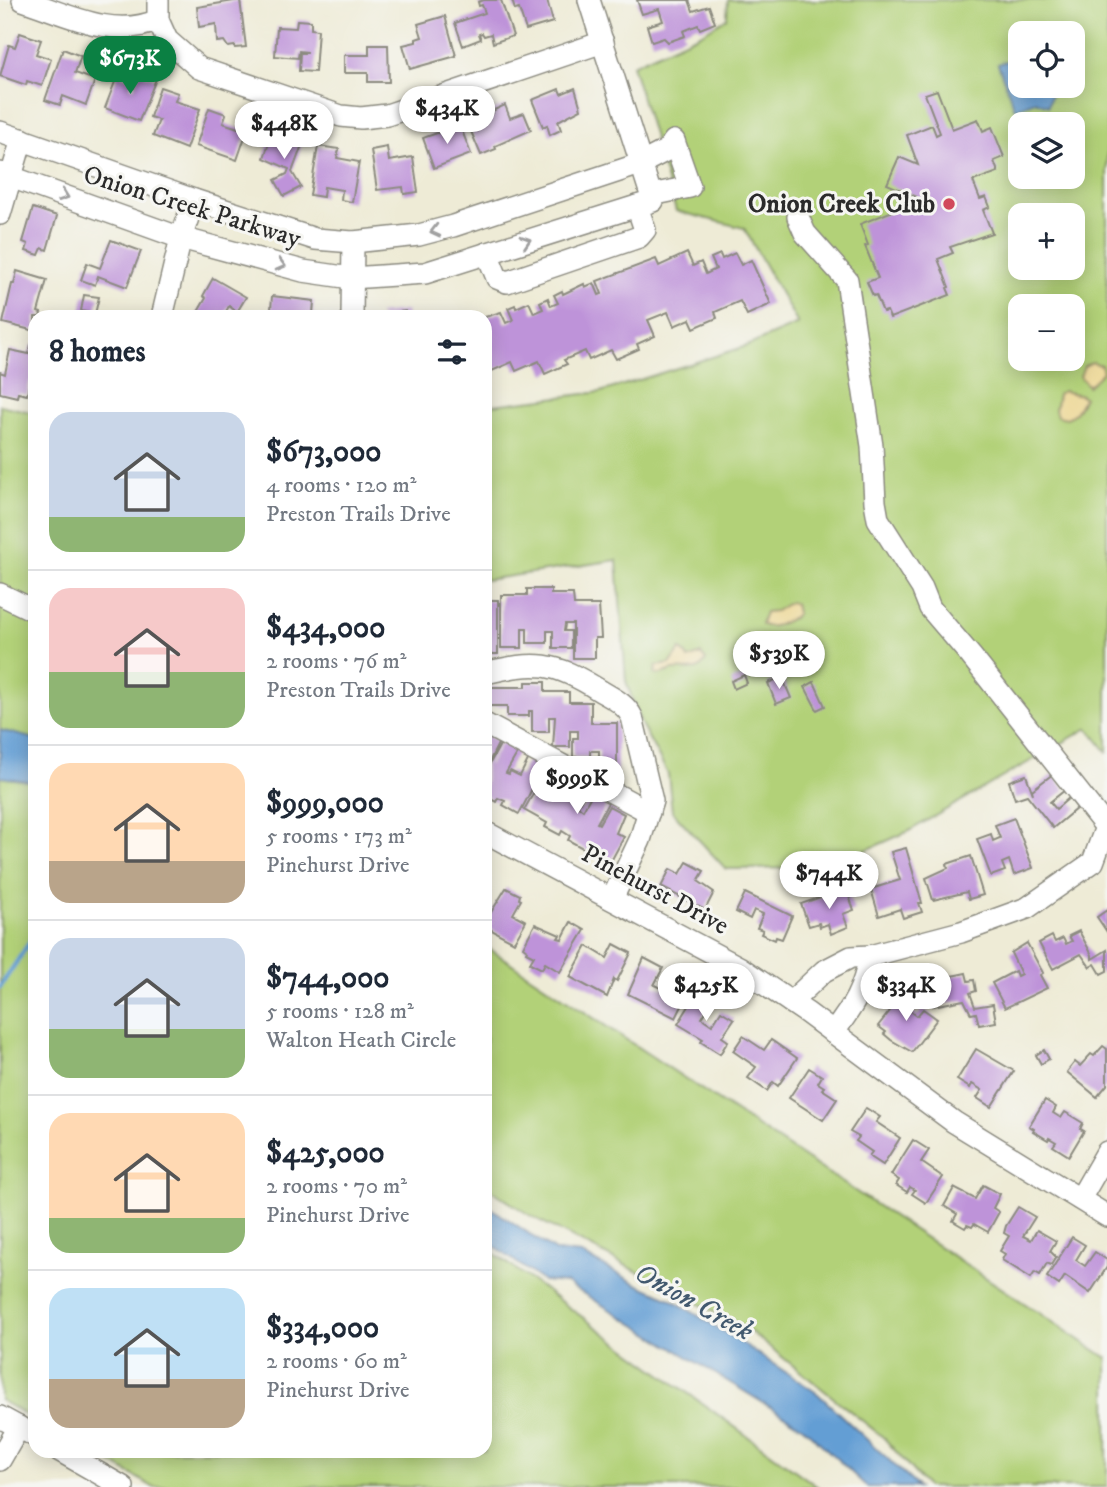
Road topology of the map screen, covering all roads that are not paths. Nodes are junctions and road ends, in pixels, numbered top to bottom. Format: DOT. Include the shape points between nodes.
graph roads {
  1 [pos="23,0"];
  2 [pos="589,0"];
  3 [pos="158,10"];
  4 [pos="603,42"];
  5 [pos="0,132"];
  6 [pos="22,139"];
  7 [pos="640,164"];
  8 [pos="5,175"];
  9 [pos="194,200"];
  10 [pos="647,201"];
  11 [pos="0,214"];
  12 [pos="798,217"];
  13 [pos="181,238"];
  14 [pos="353,242"];
  15 [pos="487,253"];
  16 [pos="351,278"];
  17 [pos="164,310"];
  18 [pos="352,310"];
  19 [pos="0,594"];
  20 [pos="28,608"];
  21 [pos="492,671"];
  22 [pos="492,728"];
  23 [pos="649,812"];
  24 [pos="492,836"];
  25 [pos="612,899"];
  26 [pos="870,956"];
  27 [pos="790,1002"];
  28 [pos="833,1032"];
  29 [pos="1107,1152"];
  30 [pos="1080,1199"];
  31 [pos="1107,1216"];
  32 [pos="18,1427"];
  33 [pos="72,1458"];
  34 [pos="0,1460"];
  35 [pos="123,1487"];
  1 -- 3 [label="street" via="111,28 144,26"];
  2 -- 4 [label="street"];
  3 -- 4 [label="street" via="167,40 199,68 341,116 361,118 387,115"];
  4 -- 7 [label="street"];
  5 -- 6 [label="street, Onion Creek Parkway"];
  6 -- 8 [label="street"];
  6 -- 9 [label="street, Onion Creek Parkway"];
  7 -- 10 [label="street"];
  7 -- 10 [label="street, Onion Creek Parkway" via="667,150 674,141 690,187"];
  7 -- 14 [label="street, Onion Creek Parkway, one-way" via="453,226 419,235"];
  8 -- 11 [label="street"];
  8 -- 13 [label="street, Onion Creek Parkway, one-way"];
  9 -- 13 [label="street"];
  9 -- 14 [label="street, Onion Creek Parkway" via="315,239"];
  15 -- 10 [label="street, Onion Creek Parkway, one-way"];
  10 -- 15 [label="street" via="645,230 639,237 507,282 497,278"];
  12 -- 26 [label="street" via="805,233 847,279 878,519 930,608 1106,827 1093,862 1027,908 961,932"];
  13 -- 16 [label="street, Onion Creek Parkway, one-way" via="303,271"];
  13 -- 17 [label="street"];
  14 -- 16 [label="street"];
  15 -- 16 [label="street, Onion Creek Parkway" via="425,273"];
  16 -- 18 [label="street"];
  19 -- 20 [label="street"];
  21 -- 23 [label="street" via="517,665 551,665 627,707 652,801"];
  22 -- 23 [label="street"];
  23 -- 25 [label="street"];
  24 -- 25 [label="street, Pinehurst Drive"];
  25 -- 27 [label="street, Pinehurst Drive" via="739,967"];
  26 -- 27 [label="street" via="851,957 824,971"];
  26 -- 28 [label="street" via="854,1005"];
  27 -- 28 [label="street, Pinehurst Drive"];
  28 -- 30 [label="street, Pinehurst Drive" via="954,1122"];
  29 -- 30 [label="street"];
  30 -- 31 [label="street, Pinehurst Drive"];
  32 -- 34 [label="street"];
  33 -- 35 [label="street"];
}
